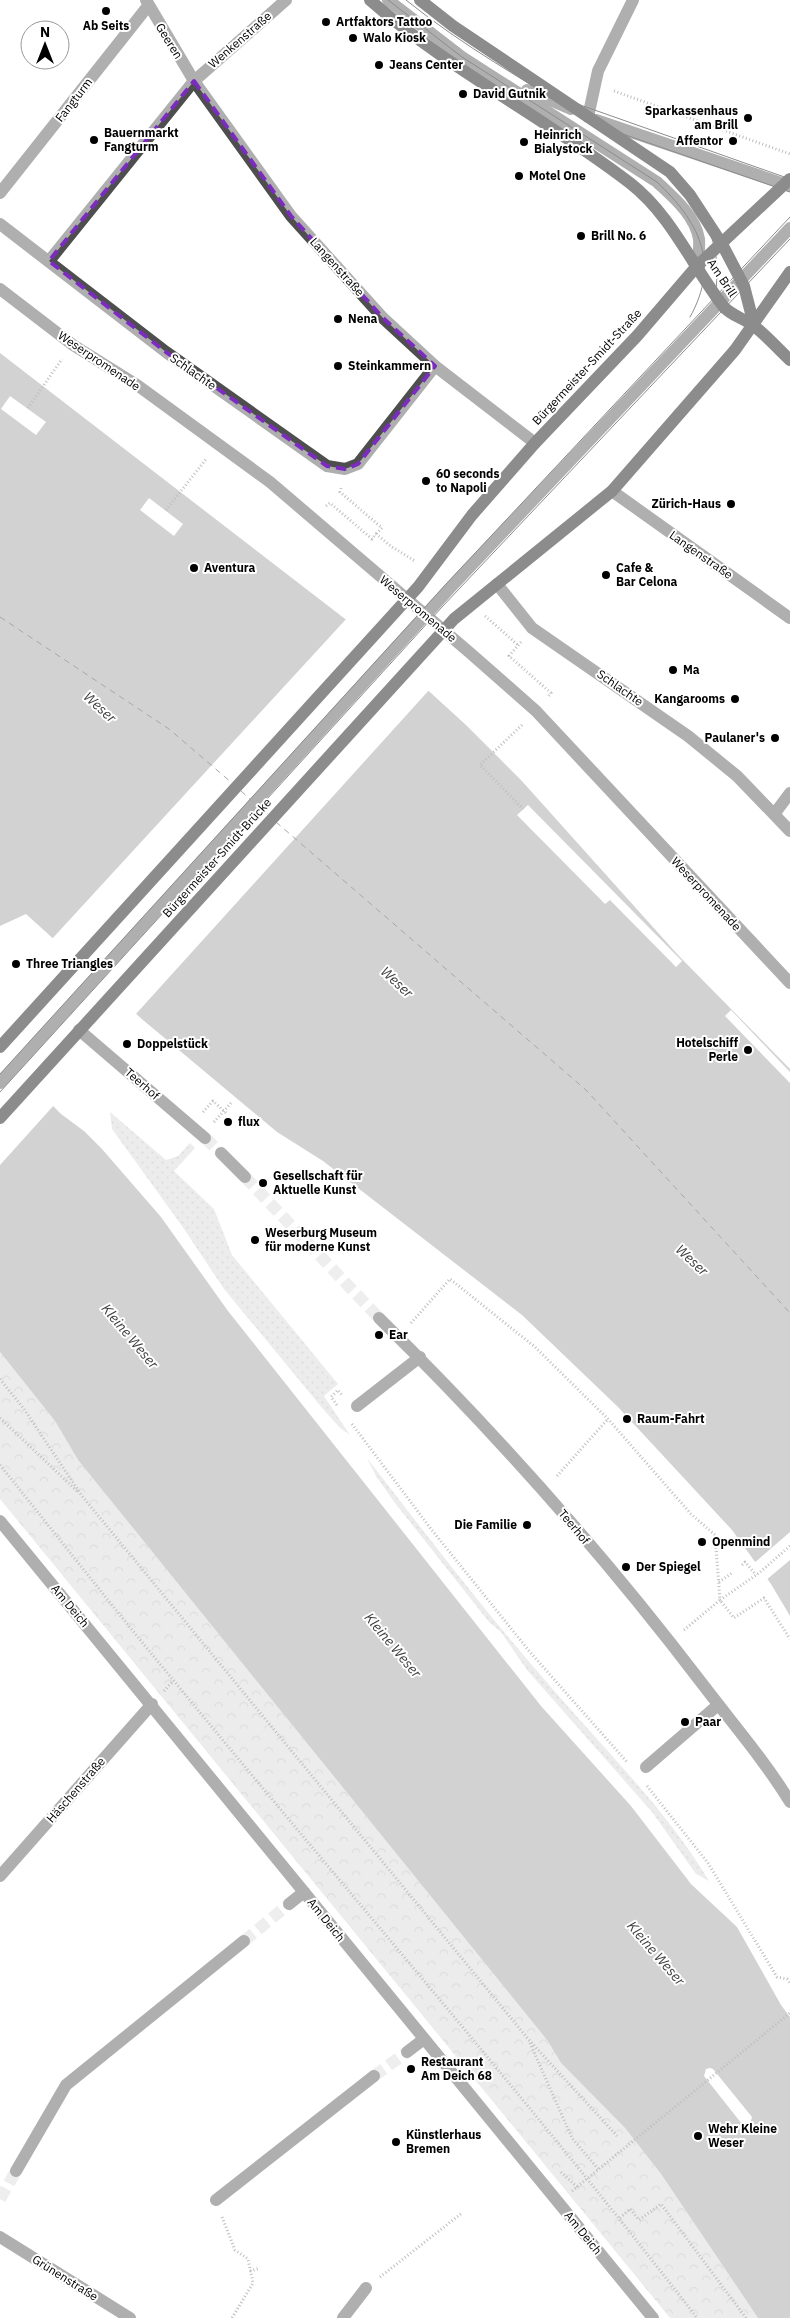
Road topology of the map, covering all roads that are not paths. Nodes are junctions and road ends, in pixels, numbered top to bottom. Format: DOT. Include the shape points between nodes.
graph roads {
  1 [pos="286,0"];
  2 [pos="370,0"];
  3 [pos="388,0"];
  4 [pos="420,0"];
  5 [pos="633,0"];
  6 [pos="147,3"];
  7 [pos="482,69"];
  8 [pos="194,80"];
  9 [pos="588,117"];
  10 [pos="788,183"];
  11 [pos="0,193"];
  12 [pos="0,224"];
  13 [pos="790,228"];
  14 [pos="722,244"];
  15 [pos="49,261"];
  16 [pos="697,266"];
  17 [pos="790,272"];
  18 [pos="740,280"];
  19 [pos="0,289"];
  20 [pos="720,302"];
  21 [pos="754,325"];
  22 [pos="790,360"];
  23 [pos="436,366"];
  24 [pos="535,442"];
  25 [pos="612,492"];
  26 [pos="497,584"];
  27 [pos="790,618"];
  28 [pos="790,793"];
  29 [pos="775,813"];
  30 [pos="790,831"];
  31 [pos="790,983"];
  32 [pos="79,1030"];
  33 [pos="0,1047"];
  34 [pos="0,1083"];
  35 [pos="0,1118"];
  36 [pos="205,1138"];
  37 [pos="221,1153"];
  38 [pos="245,1177"];
  39 [pos="379,1318"];
  40 [pos="420,1357"];
  41 [pos="357,1406"];
  42 [pos="0,1521"];
  43 [pos="152,1704"];
  44 [pos="718,1705"];
  45 [pos="646,1767"];
  46 [pos="790,1802"];
  47 [pos="0,1876"];
  48 [pos="304,1892"];
  49 [pos="289,1904"];
  50 [pos="244,1941"];
  51 [pos="424,2039"];
  52 [pos="406,2052"];
  53 [pos="374,2076"];
  54 [pos="16,2171"];
  55 [pos="216,2200"];
  56 [pos="0,2237"];
  57 [pos="366,2288"];
  58 [pos="130,2318"];
  59 [pos="343,2318"];
  60 [pos="653,2318"];
  1 -- 8 [label="street, Wenkenstraße"];
  2 -- 16 [label="main road, Am Brill" via="440,56 630,183 674,229"];
  3 -- 7 [label="street" via="426,31"];
  4 -- 9 [label="main road, Am Brill"];
  5 -- 9 [label="street" via="598,71"];
  6 -- 8 [label="street, Geeren"];
  6 -- 11 [label="street, Fangturm"];
  7 -- 9 [label="street"];
  7 -- 16 [label="street" via="658,182 679,202 693,224 699,239"];
  8 -- 15 [label="street"];
  8 -- 23 [label="street, Langenstraße" via="292,216 383,318"];
  9 -- 10 [label="street"];
  9 -- 14 [label="main road, Am Brill" via="670,172 690,195"];
  10 -- 14 [label="main road, Bürgermeister-Smidt-Straße"];
  12 -- 15 [label="street, Schlachte"];
  13 -- 18 [label="street"];
  14 -- 16 [label="main road, Bürgermeister-Smidt-Straße"];
  14 -- 18 [label="main road, Am Brill"];
  15 -- 23 [label="street, Schlachte" via="166,352 327,466 345,469 358,464"];
  16 -- 20 [label="main road, Am Brill"];
  16 -- 24 [label="main road, Bürgermeister-Smidt-Straße" via="637,336"];
  17 -- 21 [label="main road"];
  18 -- 20 [label="street"];
  18 -- 21 [label="main road, Am Brill"];
  19 -- 31 [label="street, Weserpromenade" via="73,345 137,385 270,482 469,652 536,711"];
  20 -- 21 [label="main road, Am Brill" via="724,308"];
  20 -- 34 [label="street" via="437,603"];
  21 -- 22 [label="main road"];
  21 -- 25 [label="main road"];
  23 -- 24 [label="street, Langenstraße"];
  24 -- 33 [label="main road, Bürgermeister-Smidt-Straße" via="472,515 418,587"];
  25 -- 26 [label="main road"];
  25 -- 27 [label="street, Langenstraße"];
  26 -- 29 [label="street, Schlachte" via="532,628 688,736 737,776"];
  26 -- 32 [label="main road, Bürgermeister-Smidt-Brücke" via="454,619"];
  28 -- 29 [label="street"];
  29 -- 30 [label="street, Schlachte"];
  32 -- 35 [label="main road, Bürgermeister-Smidt-Brücke"];
  32 -- 36 [label="street, Teerhof"];
  37 -- 38 [label="street"];
  39 -- 40 [label="street, Teerhof"];
  40 -- 41 [label="street"];
  40 -- 44 [label="street, Teerhof" via="544,1490 670,1641"];
  42 -- 43 [label="street, Am Deich"];
  43 -- 47 [label="street, Häschenstraße"];
  43 -- 48 [label="street, Am Deich"];
  44 -- 45 [label="street"];
  44 -- 46 [label="street, Teerhof"];
  48 -- 49 [label="street"];
  48 -- 51 [label="street, Am Deich"];
  50 -- 54 [label="street" via="66,2085"];
  51 -- 52 [label="street"];
  51 -- 60 [label="street, Am Deich"];
  53 -- 55 [label="street"];
  56 -- 58 [label="street, Grünenstraße"];
  57 -- 59 [label="street"];
}
